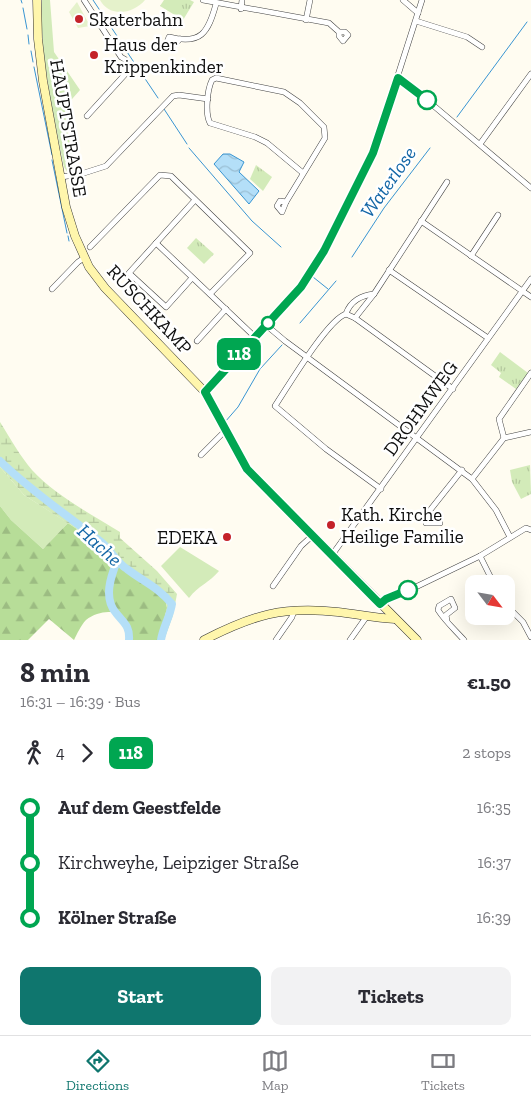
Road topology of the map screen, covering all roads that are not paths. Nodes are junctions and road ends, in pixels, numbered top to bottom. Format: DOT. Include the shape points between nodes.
graph roads {
  1 [pos="37,0"];
  2 [pos="84,0"];
  3 [pos="202,0"];
  4 [pos="242,0"];
  5 [pos="310,0"];
  6 [pos="403,0"];
  7 [pos="422,0"];
  8 [pos="216,4"];
  9 [pos="241,8"];
  10 [pos="418,13"];
  11 [pos="306,20"];
  12 [pos="416,21"];
  13 [pos="340,32"];
  14 [pos="180,40"];
  15 [pos="482,47"];
  16 [pos="531,74"];
  17 [pos="398,78"];
  18 [pos="208,99"];
  19 [pos="87,116"];
  20 [pos="480,144"];
  21 [pos="303,173"];
  22 [pos="61,176"];
  23 [pos="447,182"];
  24 [pos="531,188"];
  25 [pos="195,200"];
  26 [pos="286,202"];
  27 [pos="498,215"];
  28 [pos="421,221"];
  29 [pos="156,243"];
  30 [pos="90,247"];
  31 [pos="471,256"];
  32 [pos="84,258"];
  33 [pos="389,270"];
  34 [pos="192,278"];
  35 [pos="531,279"];
  36 [pos="52,289"];
  37 [pos="522,291"];
  38 [pos="210,294"];
  39 [pos="374,294"];
  40 [pos="531,297"];
  41 [pos="226,310"];
  42 [pos="346,314"];
  43 [pos="355,318"];
  44 [pos="266,325"];
  45 [pos="255,337"];
  46 [pos="488,338"];
  47 [pos="197,341"];
  48 [pos="307,357"];
  49 [pos="531,373"];
  50 [pos="452,389"];
  51 [pos="205,392"];
  52 [pos="225,431"];
  53 [pos="531,432"];
  54 [pos="416,437"];
  55 [pos="504,438"];
  56 [pos="201,455"];
  57 [pos="462,470"];
  58 [pos="472,479"];
  59 [pos="381,489"];
  60 [pos="440,523"];
  61 [pos="531,530"];
  62 [pos="312,536"];
  63 [pos="510,537"];
  64 [pos="332,555"];
  65 [pos="480,556"];
  66 [pos="490,575"];
  67 [pos="273,586"];
  68 [pos="382,606"];
  69 [pos="294,610"];
  70 [pos="515,614"];
  71 [pos="370,617"];
  72 [pos="395,618"];
  73 [pos="447,621"];
  74 [pos="531,637"];
  75 [pos="204,640"];
  76 [pos="276,640"];
  77 [pos="350,640"];
  78 [pos="416,640"];
  79 [pos="464,640"];
  1 -- 22 [label="main road, HAUPTSTRASSE" via="40,56"];
  2 -- 19 [label="street" via="125,59 129,70"];
  3 -- 8 [label="street"];
  4 -- 9 [label="street"];
  5 -- 11 [label="street"];
  6 -- 10 [label="street"];
  7 -- 10 [label="street"];
  8 -- 9 [label="street"];
  8 -- 14 [label="street" via="210,24 201,35 191,41"];
  9 -- 11 [label="street"];
  10 -- 12 [label="street"];
  11 -- 13 [label="street" via="329,23"];
  12 -- 15 [label="street" via="468,37"];
  12 -- 17 [label="street"];
  16 -- 20 [label="street"];
  17 -- 20 [label="street"];
  17 -- 44 [label="street" via="373,153 324,251 301,287"];
  18 -- 21 [label="street" via="208,119 213,125 267,143"];
  18 -- 21 [label="street" via="210,84 216,78 284,92 300,103 326,132"];
  18 -- 22 [label="street" via="173,96 106,166"];
  20 -- 24 [label="street"];
  21 -- 26 [label="street"];
  22 -- 32 [label="main road, HAUPTSTRASSE" via="70,222"];
  23 -- 28 [label="street"];
  25 -- 29 [label="street"];
  25 -- 30 [label="street" via="171,176 160,175"];
  25 -- 38 [label="street" via="250,253"];
  27 -- 31 [label="street"];
  28 -- 31 [label="street"];
  28 -- 33 [label="street"];
  29 -- 34 [label="street"];
  29 -- 34 [label="street" via="129,273 166,307"];
  31 -- 37 [label="street"];
  32 -- 36 [label="street"];
  32 -- 51 [label="main road, RUSCHKAMP" via="105,288"];
  33 -- 39 [label="street"];
  33 -- 46 [label="street"];
  34 -- 38 [label="street"];
  35 -- 37 [label="street, DROHMWEG"];
  37 -- 40 [label="street"];
  37 -- 46 [label="street, DROHMWEG"];
  38 -- 41 [label="street"];
  39 -- 42 [label="street" via="362,295 348,307"];
  39 -- 43 [label="street"];
  41 -- 45 [label="street"];
  41 -- 47 [label="street"];
  42 -- 43 [label="street"];
  42 -- 48 [label="street" via="340,316"];
  43 -- 50 [label="street"];
  44 -- 45 [label="street"];
  44 -- 48 [label="street"];
  45 -- 51 [label="street"];
  46 -- 50 [label="street, DROHMWEG"];
  48 -- 54 [label="street"];
  48 -- 59 [label="street" via="275,406"];
  49 -- 55 [label="street" via="499,419"];
  50 -- 54 [label="street, DROHMWEG"];
  51 -- 52 [label="main road, RUSCHKAMP"];
  52 -- 56 [label="street"];
  52 -- 62 [label="main road, RUSCHKAMP" via="247,469"];
  53 -- 55 [label="street"];
  54 -- 57 [label="street"];
  54 -- 59 [label="street, DROHMWEG"];
  55 -- 58 [label="street"];
  57 -- 58 [label="street"];
  57 -- 60 [label="street" via="427,514 426,523"];
  58 -- 63 [label="street" via="496,510"];
  59 -- 64 [label="street, DROHMWEG"];
  61 -- 63 [label="street" via="526,528"];
  62 -- 64 [label="main road, RUSCHKAMP"];
  62 -- 67 [label="street" via="301,546"];
  63 -- 65 [label="street"];
  64 -- 68 [label="main road, RUSCHKAMP"];
  65 -- 66 [label="street"];
  65 -- 68 [label="street" via="386,599"];
  68 -- 71 [label="main road"];
  68 -- 72 [label="main road, RUSCHKAMP"];
  69 -- 71 [label="main road"];
  69 -- 75 [label="main road" via="260,615"];
  69 -- 76 [label="street"];
  70 -- 74 [label="street"];
  71 -- 72 [label="main road"];
  71 -- 77 [label="street"];
  72 -- 78 [label="main road, RUSCHKAMP"];
  73 -- 79 [label="street"];
}
